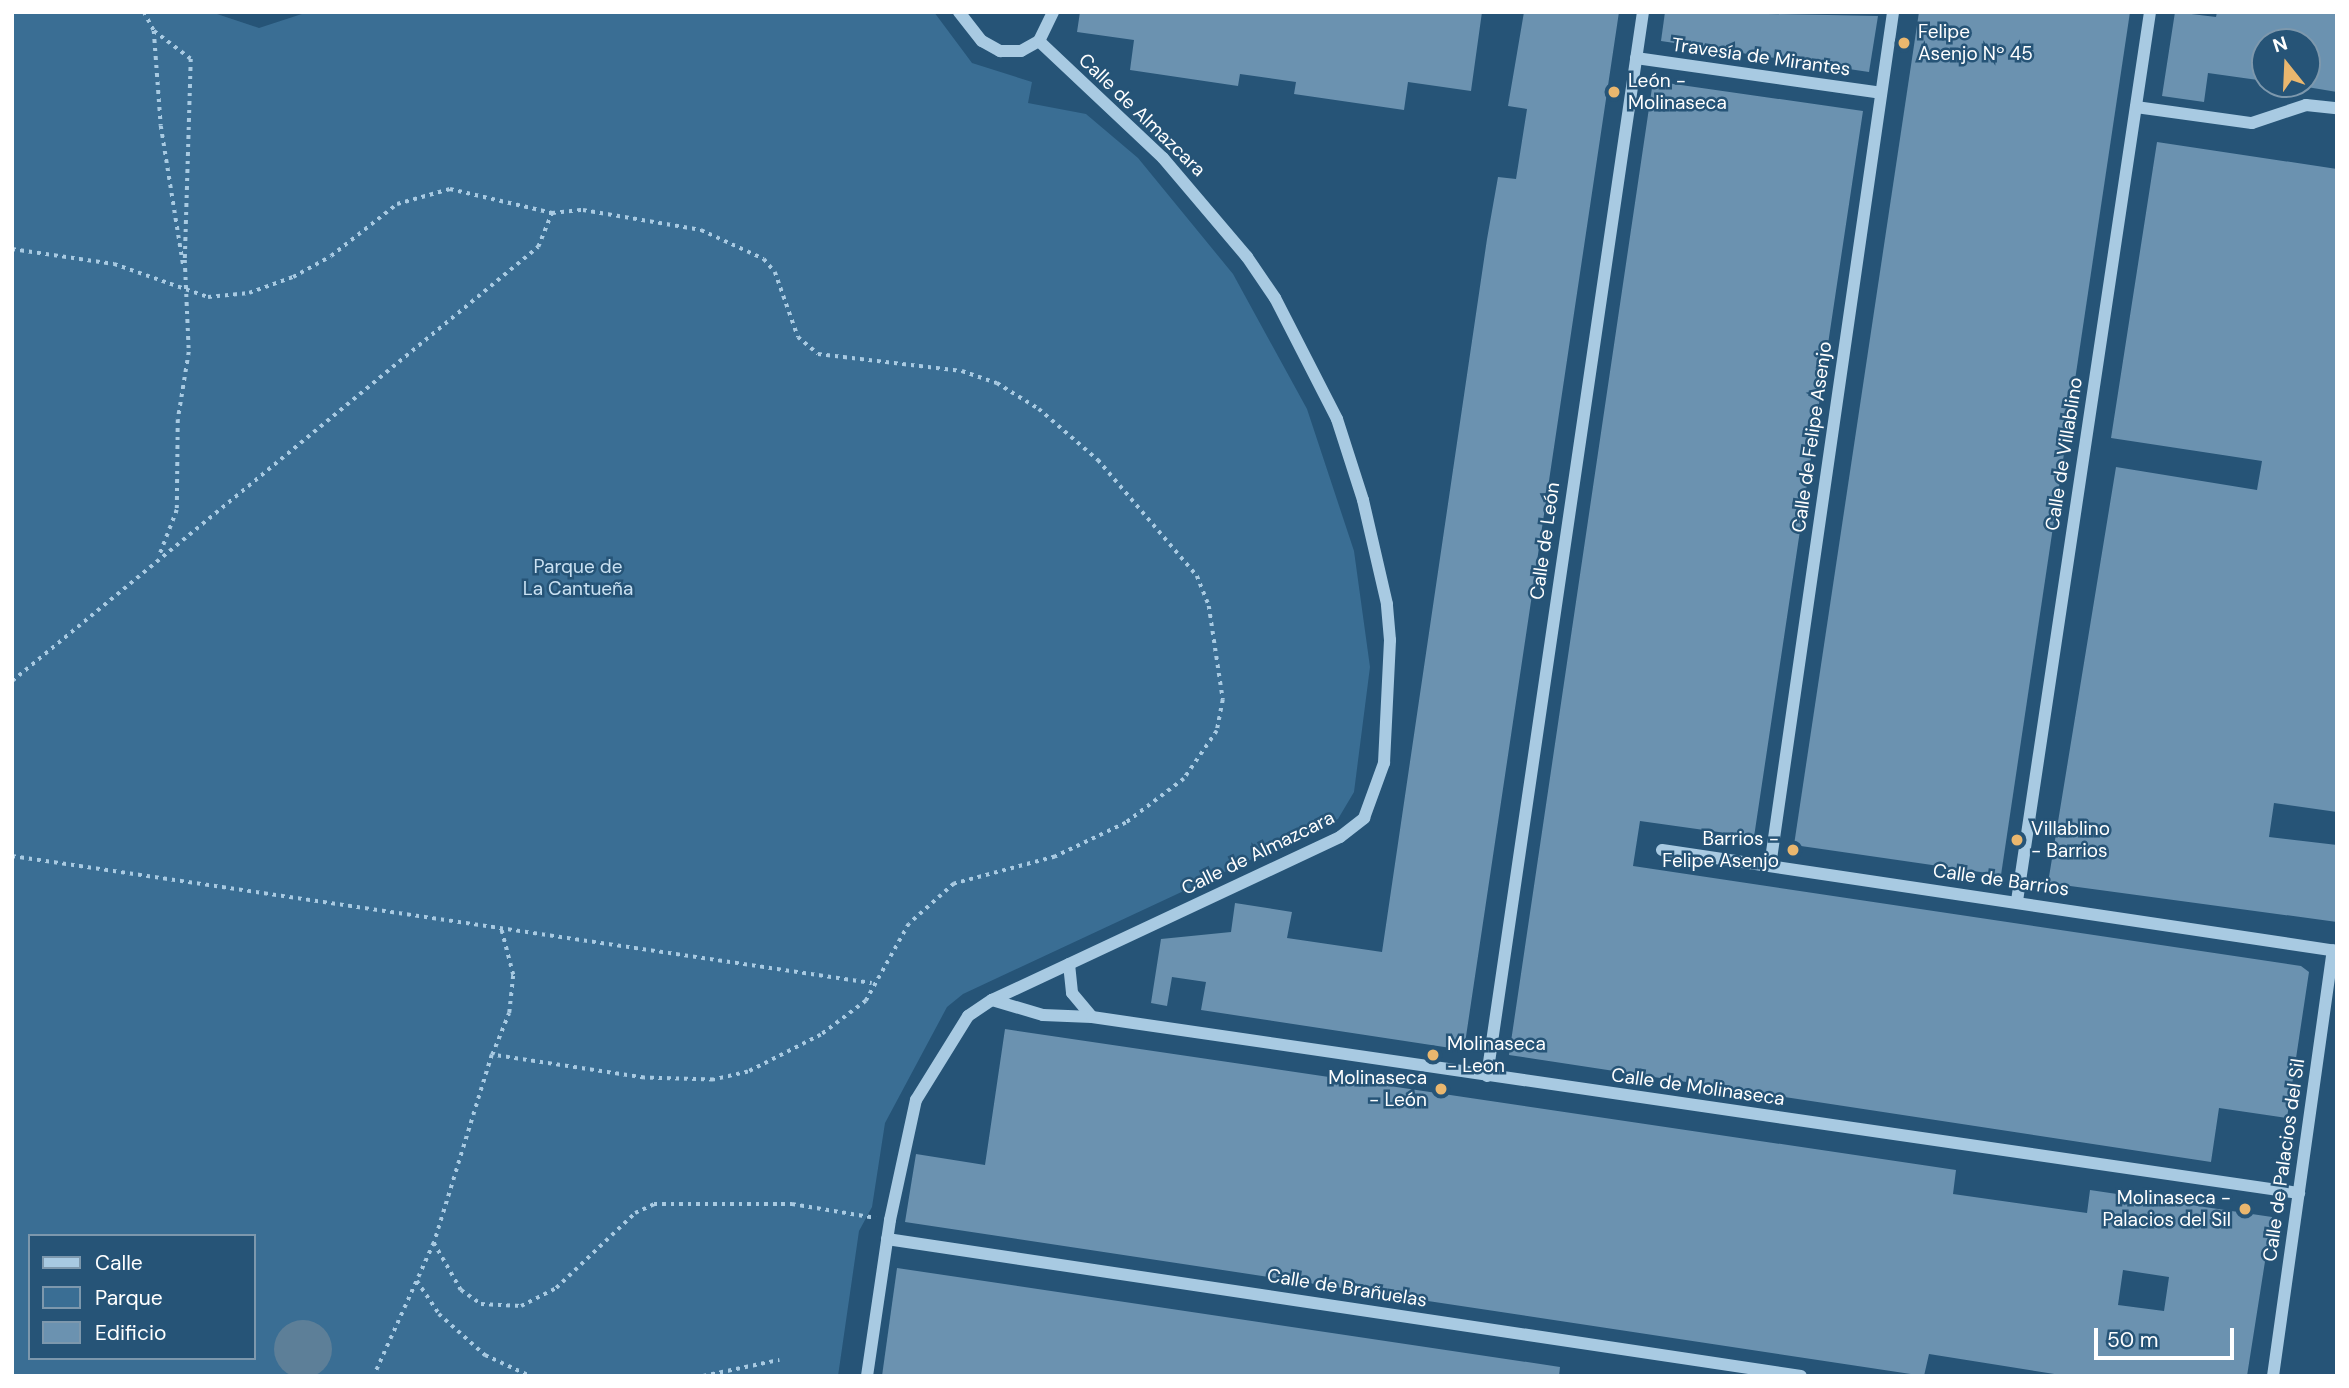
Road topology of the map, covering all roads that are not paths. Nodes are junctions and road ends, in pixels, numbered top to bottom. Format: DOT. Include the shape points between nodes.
graph roads {
  1 [pos="959,12"];
  2 [pos="1053,12"];
  3 [pos="1643,12"];
  4 [pos="1893,12"];
  5 [pos="2150,12"];
  6 [pos="971,18"];
  7 [pos="1039,41"];
  8 [pos="1636,58"];
  9 [pos="1881,93"];
  10 [pos="2136,107"];
  11 [pos="2337,108"];
  12 [pos="1662,850"];
  13 [pos="1770,866"];
  14 [pos="2017,901"];
  15 [pos="2335,950"];
  16 [pos="1069,964"];
  17 [pos="992,1000"];
  18 [pos="1092,1017"];
  19 [pos="1487,1076"];
  20 [pos="2300,1193"];
  21 [pos="887,1239"];
  22 [pos="867,1376"];
  23 [pos="1801,1376"];
  24 [pos="2273,1376"];
  1 -- 6 [label="street"];
  2 -- 7 [label="street"];
  3 -- 8 [label="street, Calle de León"];
  4 -- 9 [label="street, Calle de Felipe Asenjo"];
  5 -- 10 [label="street, Calle de Villablino"];
  6 -- 7 [label="street" via="982,41 1000,51 1021,51"];
  7 -- 16 [label="street, Calle de Almazcara" via="1163,158 1275,298 1336,419 1381,571 1390,640 1384,763 1374,799 1359,823 1340,837"];
  8 -- 9 [label="street, Travesía de Mirantes"];
  8 -- 19 [label="street, Calle de León"];
  9 -- 13 [label="street, Calle de Felipe Asenjo"];
  10 -- 11 [label="street" via="2252,122 2306,105"];
  10 -- 14 [label="street, Calle de Villablino"];
  12 -- 13 [label="street, Calle de Barrios"];
  13 -- 14 [label="street, Calle de Barrios"];
  14 -- 15 [label="street, Calle de Barrios"];
  15 -- 20 [label="street, Calle de Palacios del Sil"];
  16 -- 17 [label="street, Calle de Almazcara"];
  16 -- 18 [label="street" via="1072,993"];
  17 -- 18 [label="street, Calle de Molinaseca" via="1043,1015"];
  17 -- 21 [label="street, Calle de Almazcara" via="968,1016 916,1100"];
  18 -- 19 [label="street, Calle de Molinaseca"];
  19 -- 20 [label="street, Calle de Molinaseca"];
  20 -- 24 [label="street, Calle de Palacios del Sil"];
  21 -- 22 [label="street, Calle de Almazcara"];
  21 -- 23 [label="street, Calle de Brañuelas"];
}
